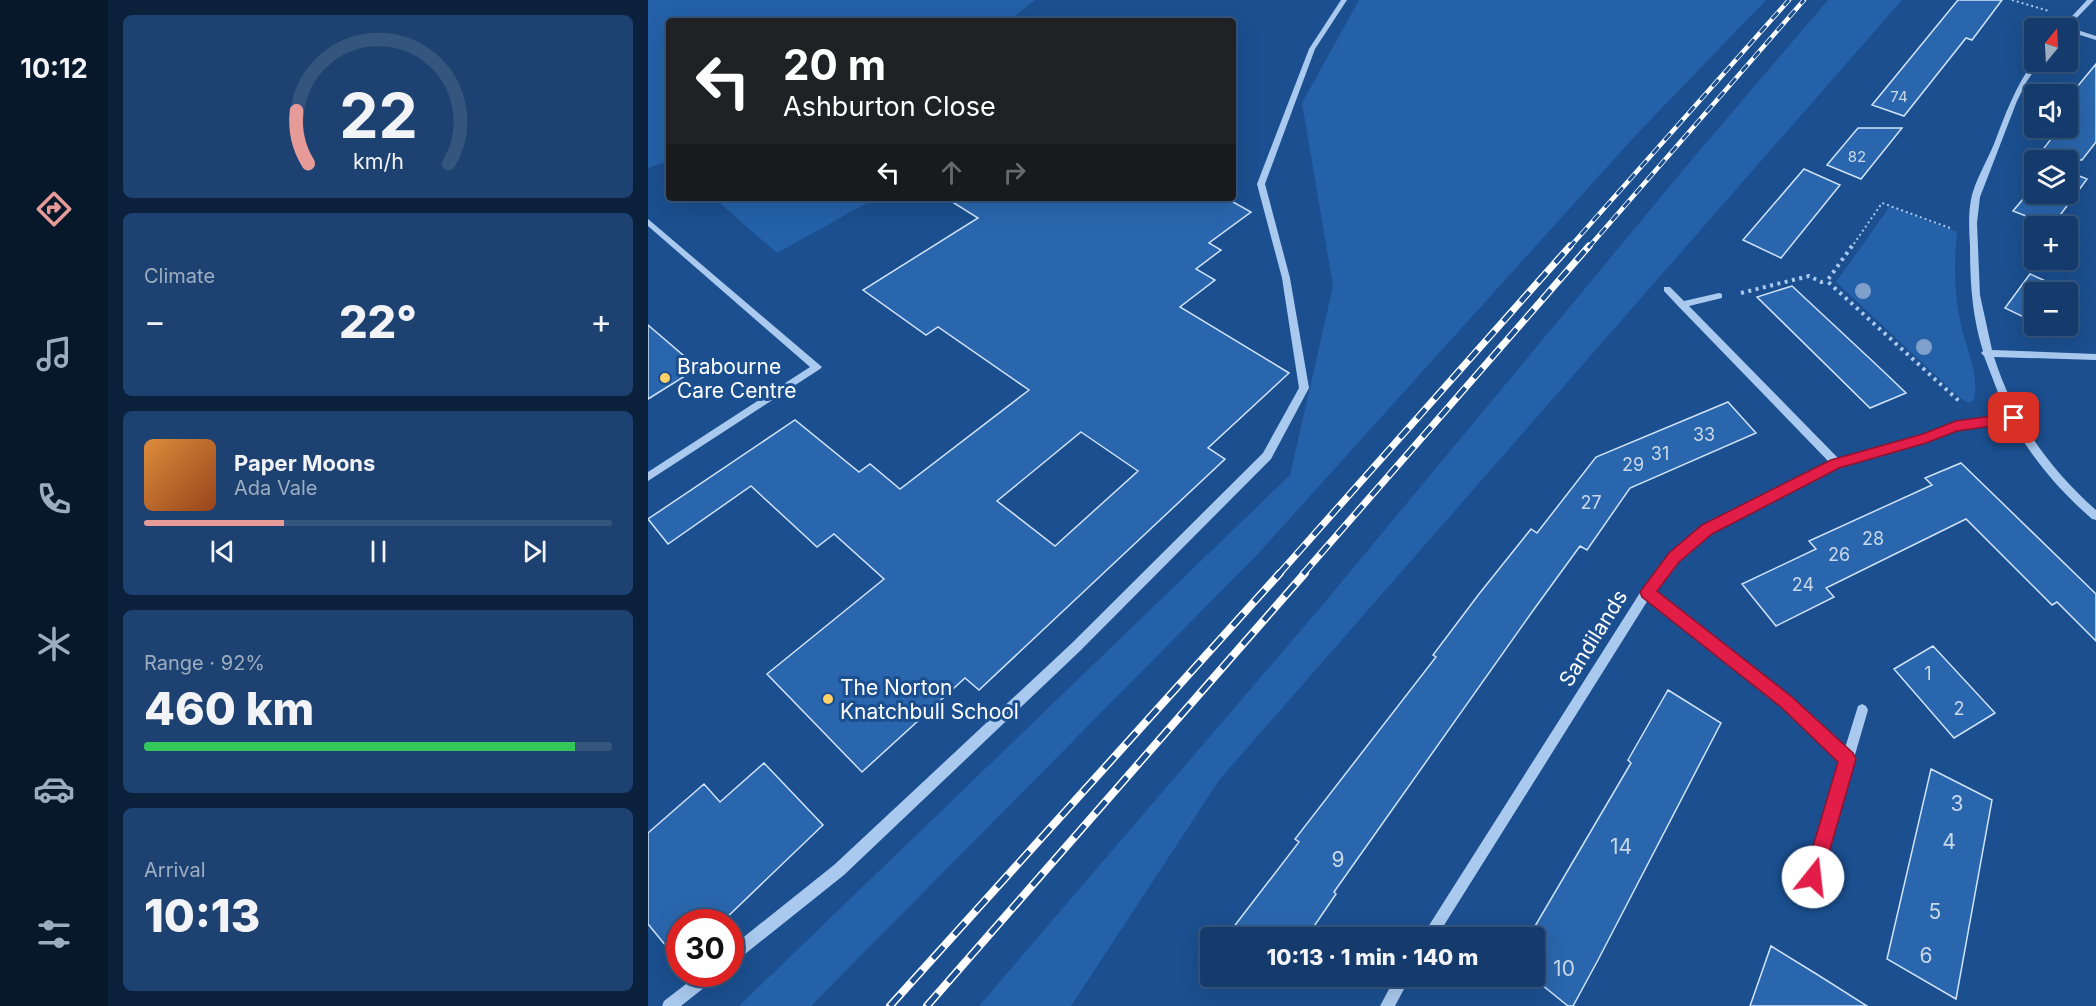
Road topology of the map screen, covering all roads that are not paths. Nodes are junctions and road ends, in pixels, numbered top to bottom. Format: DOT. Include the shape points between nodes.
graph roads {
  1 [pos="1344,0"];
  2 [pos="2091,0"];
  3 [pos="2072,18"];
  4 [pos="2078,33"];
  5 [pos="2096,38"];
  6 [pos="2031,72"];
  7 [pos="648,222"];
  8 [pos="1667,289"];
  9 [pos="1719,296"];
  10 [pos="1682,305"];
  11 [pos="1986,352"];
  12 [pos="2096,357"];
  13 [pos="2014,418"];
  14 [pos="1836,464"];
  15 [pos="648,477"];
  16 [pos="2096,516"];
  17 [pos="1647,592"];
  18 [pos="1862,710"];
  19 [pos="1847,759"];
  20 [pos="1813,877"];
  21 [pos="1435,927"];
  22 [pos="744,946"];
  23 [pos="693,987"];
  24 [pos="1398,987"];
  25 [pos="669,1006"];
  26 [pos="1387,1006"];
  1 -- 22 [label="street" via="1312,49 1261,184 1286,278 1304,388 1267,456 1076,646 847,862"];
  2 -- 3 [label="street"];
  4 -- 5 [label="street"];
  6 -- 11 [label="street" via="2010,104 1977,191 1976,304"];
  7 -- 15 [label="street" via="817,367"];
  8 -- 10 [label="street"];
  9 -- 10 [label="street"];
  10 -- 14 [label="street"];
  11 -- 12 [label="street"];
  11 -- 13 [label="street"];
  13 -- 14 [label="street, Sandilands" via="1956,426"];
  13 -- 16 [label="street" via="2057,478"];
  14 -- 17 [label="street, Sandilands" via="1707,530 1674,558"];
  17 -- 19 [label="street" via="1779,695"];
  17 -- 21 [label="street, Sandilands"];
  18 -- 19 [label="street"];
  19 -- 20 [label="street"];
  23 -- 25 [label="street"];
  24 -- 26 [label="street"];
}
